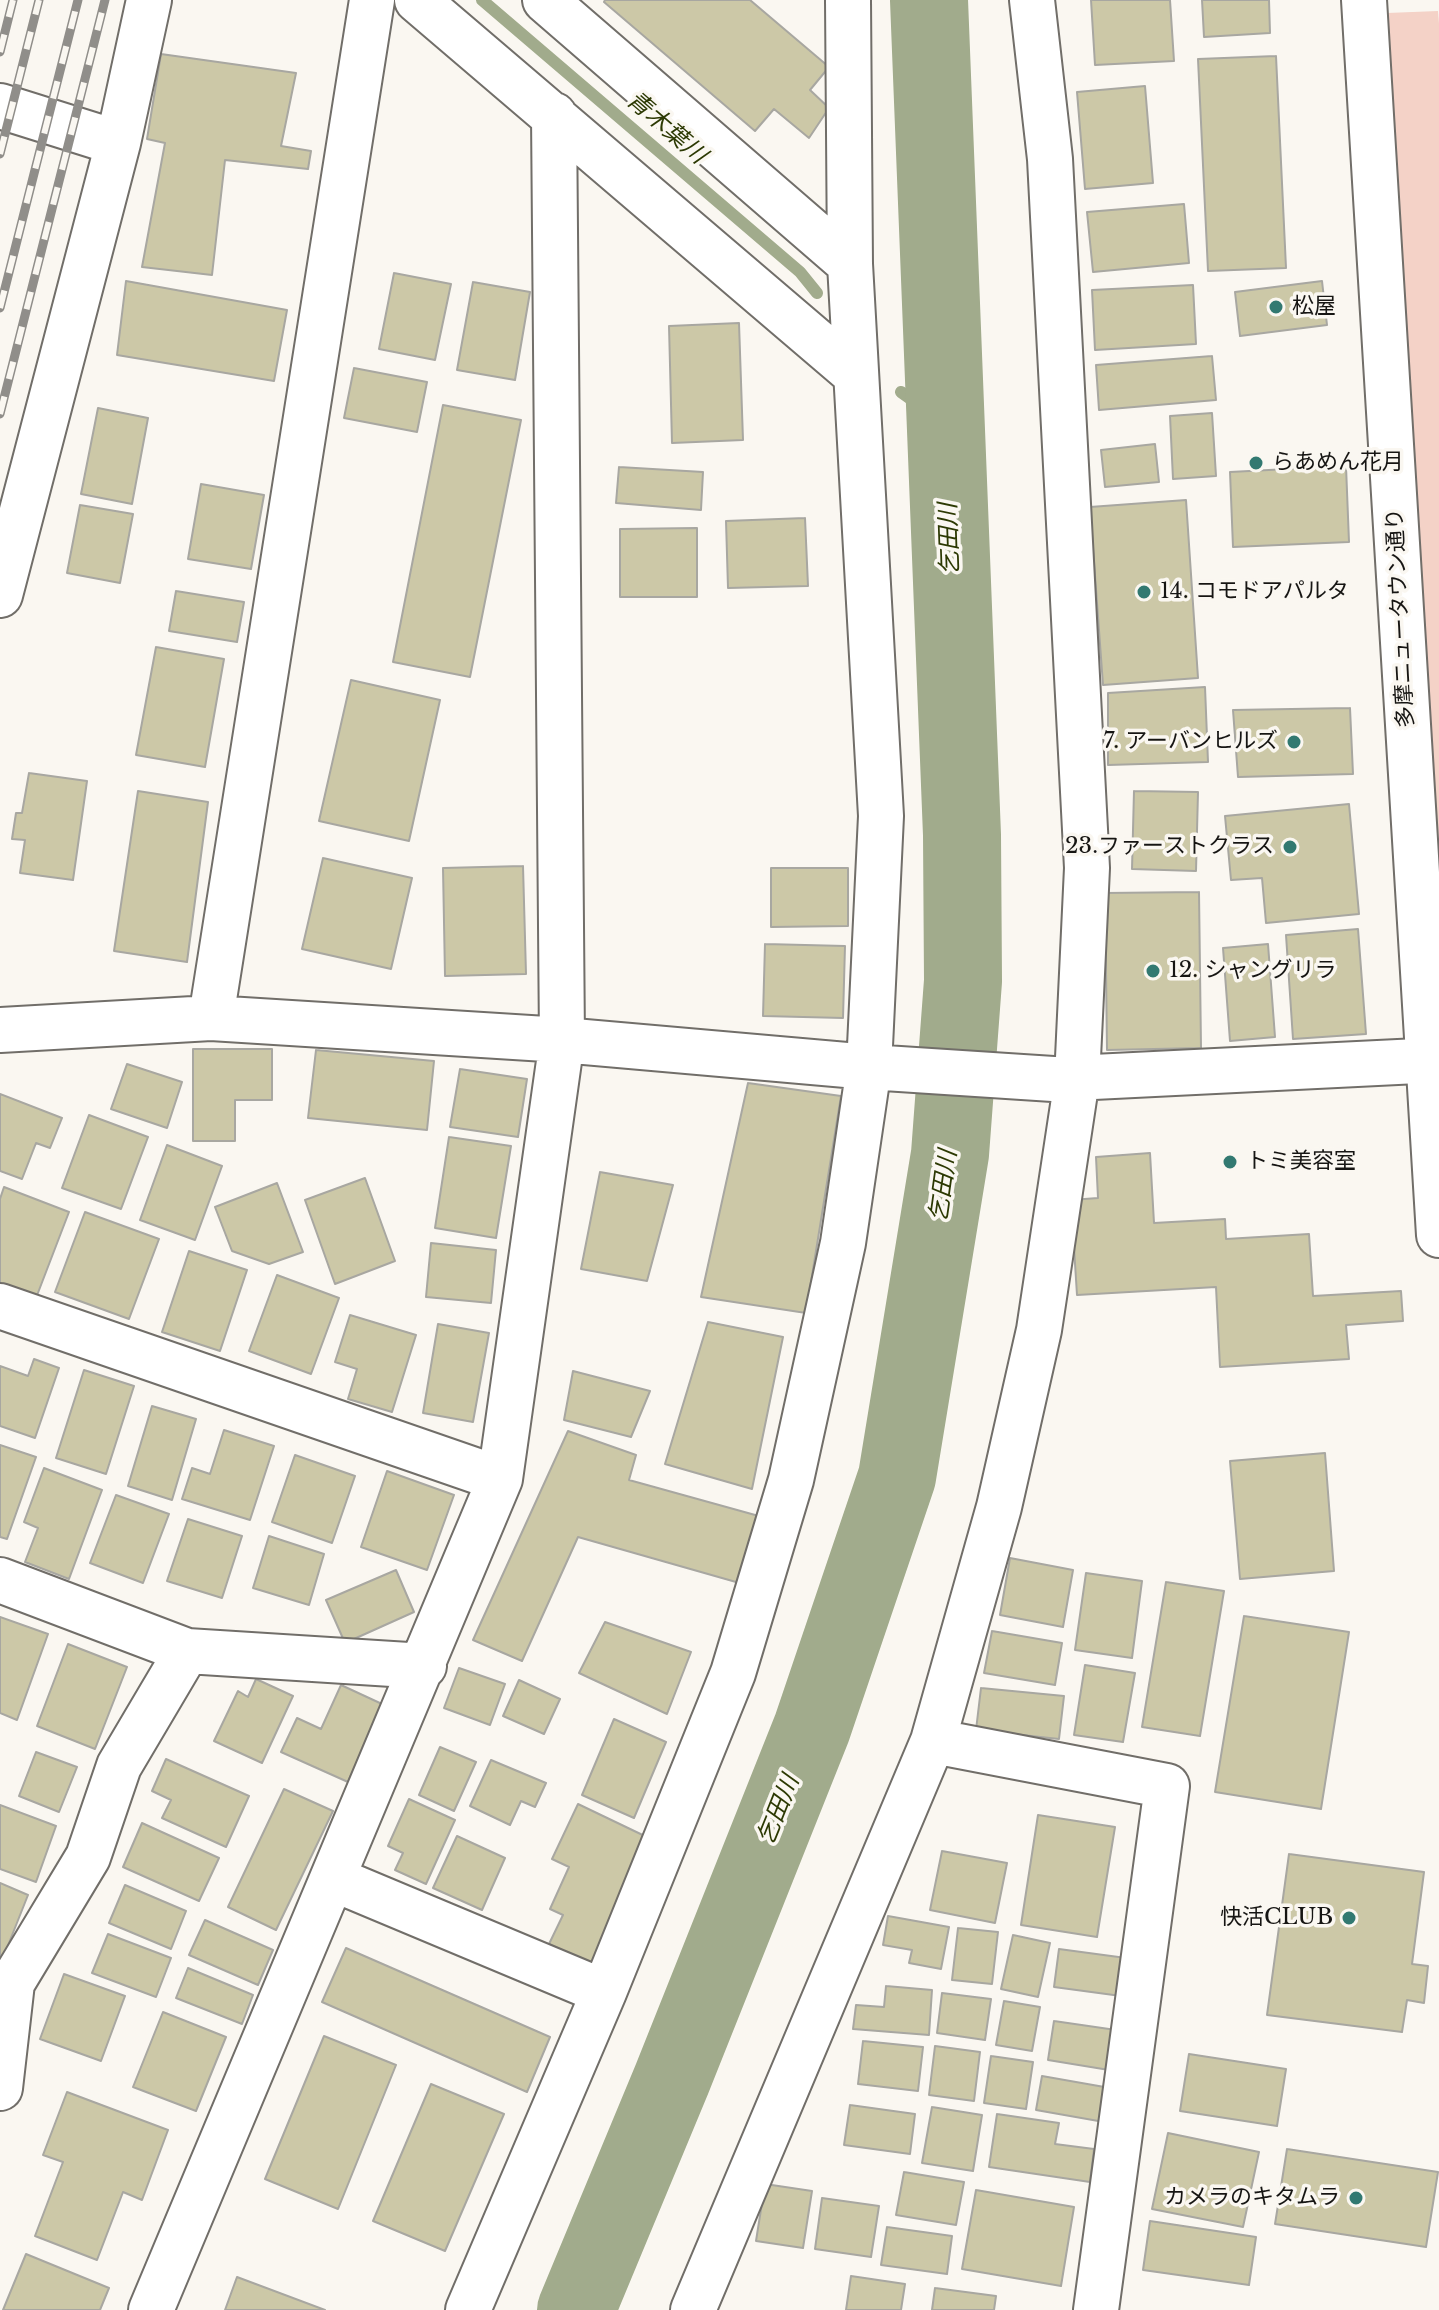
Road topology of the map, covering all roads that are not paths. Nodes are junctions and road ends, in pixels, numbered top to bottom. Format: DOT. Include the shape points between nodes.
graph roads {
  1 [pos="149,0"];
  2 [pos="372,0"];
  3 [pos="417,0"];
  4 [pos="545,0"];
  5 [pos="848,0"];
  6 [pos="1032,0"];
  7 [pos="1364,0"];
  8 [pos="0,106"];
  9 [pos="554,115"];
  10 [pos="118,143"];
  11 [pos="850,264"];
  12 [pos="855,374"];
  13 [pos="0,595"];
  14 [pos="211,1018"];
  15 [pos="0,1030"];
  16 [pos="562,1040"];
  17 [pos="1434,1060"];
  18 [pos="890,1067"];
  19 [pos="1056,1078"];
  20 [pos="1439,1235"];
  21 [pos="0,1306"];
  22 [pos="500,1479"];
  23 [pos="0,1580"];
  24 [pos="187,1651"];
  25 [pos="424,1666"];
  26 [pos="933,1741"];
  27 [pos="334,1879"];
  28 [pos="604,1992"];
  29 [pos="0,2088"];
  30 [pos="151,2310"];
  31 [pos="468,2310"];
  32 [pos="693,2310"];
  33 [pos="1096,2310"];
  1 -- 10 [label="street"];
  2 -- 14 [label="street"];
  3 -- 9 [label="street"];
  4 -- 11 [label="street"];
  5 -- 11 [label="street"];
  6 -- 19 [label="street" via="1050,159 1087,868"];
  7 -- 17 [label="street, 多摩ニュータウン通り"];
  8 -- 10 [label="street"];
  9 -- 12 [label="street"];
  9 -- 16 [label="street"];
  10 -- 13 [label="street"];
  11 -- 12 [label="street"];
  12 -- 18 [label="street"];
  14 -- 15 [label="street"];
  14 -- 16 [label="street"];
  16 -- 18 [label="street"];
  16 -- 22 [label="street"];
  17 -- 19 [label="street"];
  17 -- 20 [label="street, 多摩ニュータウン通り"];
  18 -- 19 [label="street"];
  18 -- 28 [label="street" via="843,1243 791,1480 733,1673"];
  19 -- 26 [label="street" via="1036,1345 999,1507"];
  21 -- 22 [label="street"];
  22 -- 25 [label="street"];
  23 -- 24 [label="street"];
  24 -- 25 [label="street"];
  24 -- 29 [label="street" via="119,1766 88,1857 12,1983"];
  25 -- 27 [label="street"];
  26 -- 32 [label="street"];
  26 -- 33 [label="street" via="1167,1786"];
  27 -- 28 [label="street"];
  27 -- 30 [label="street"];
  28 -- 31 [label="street"];
}
